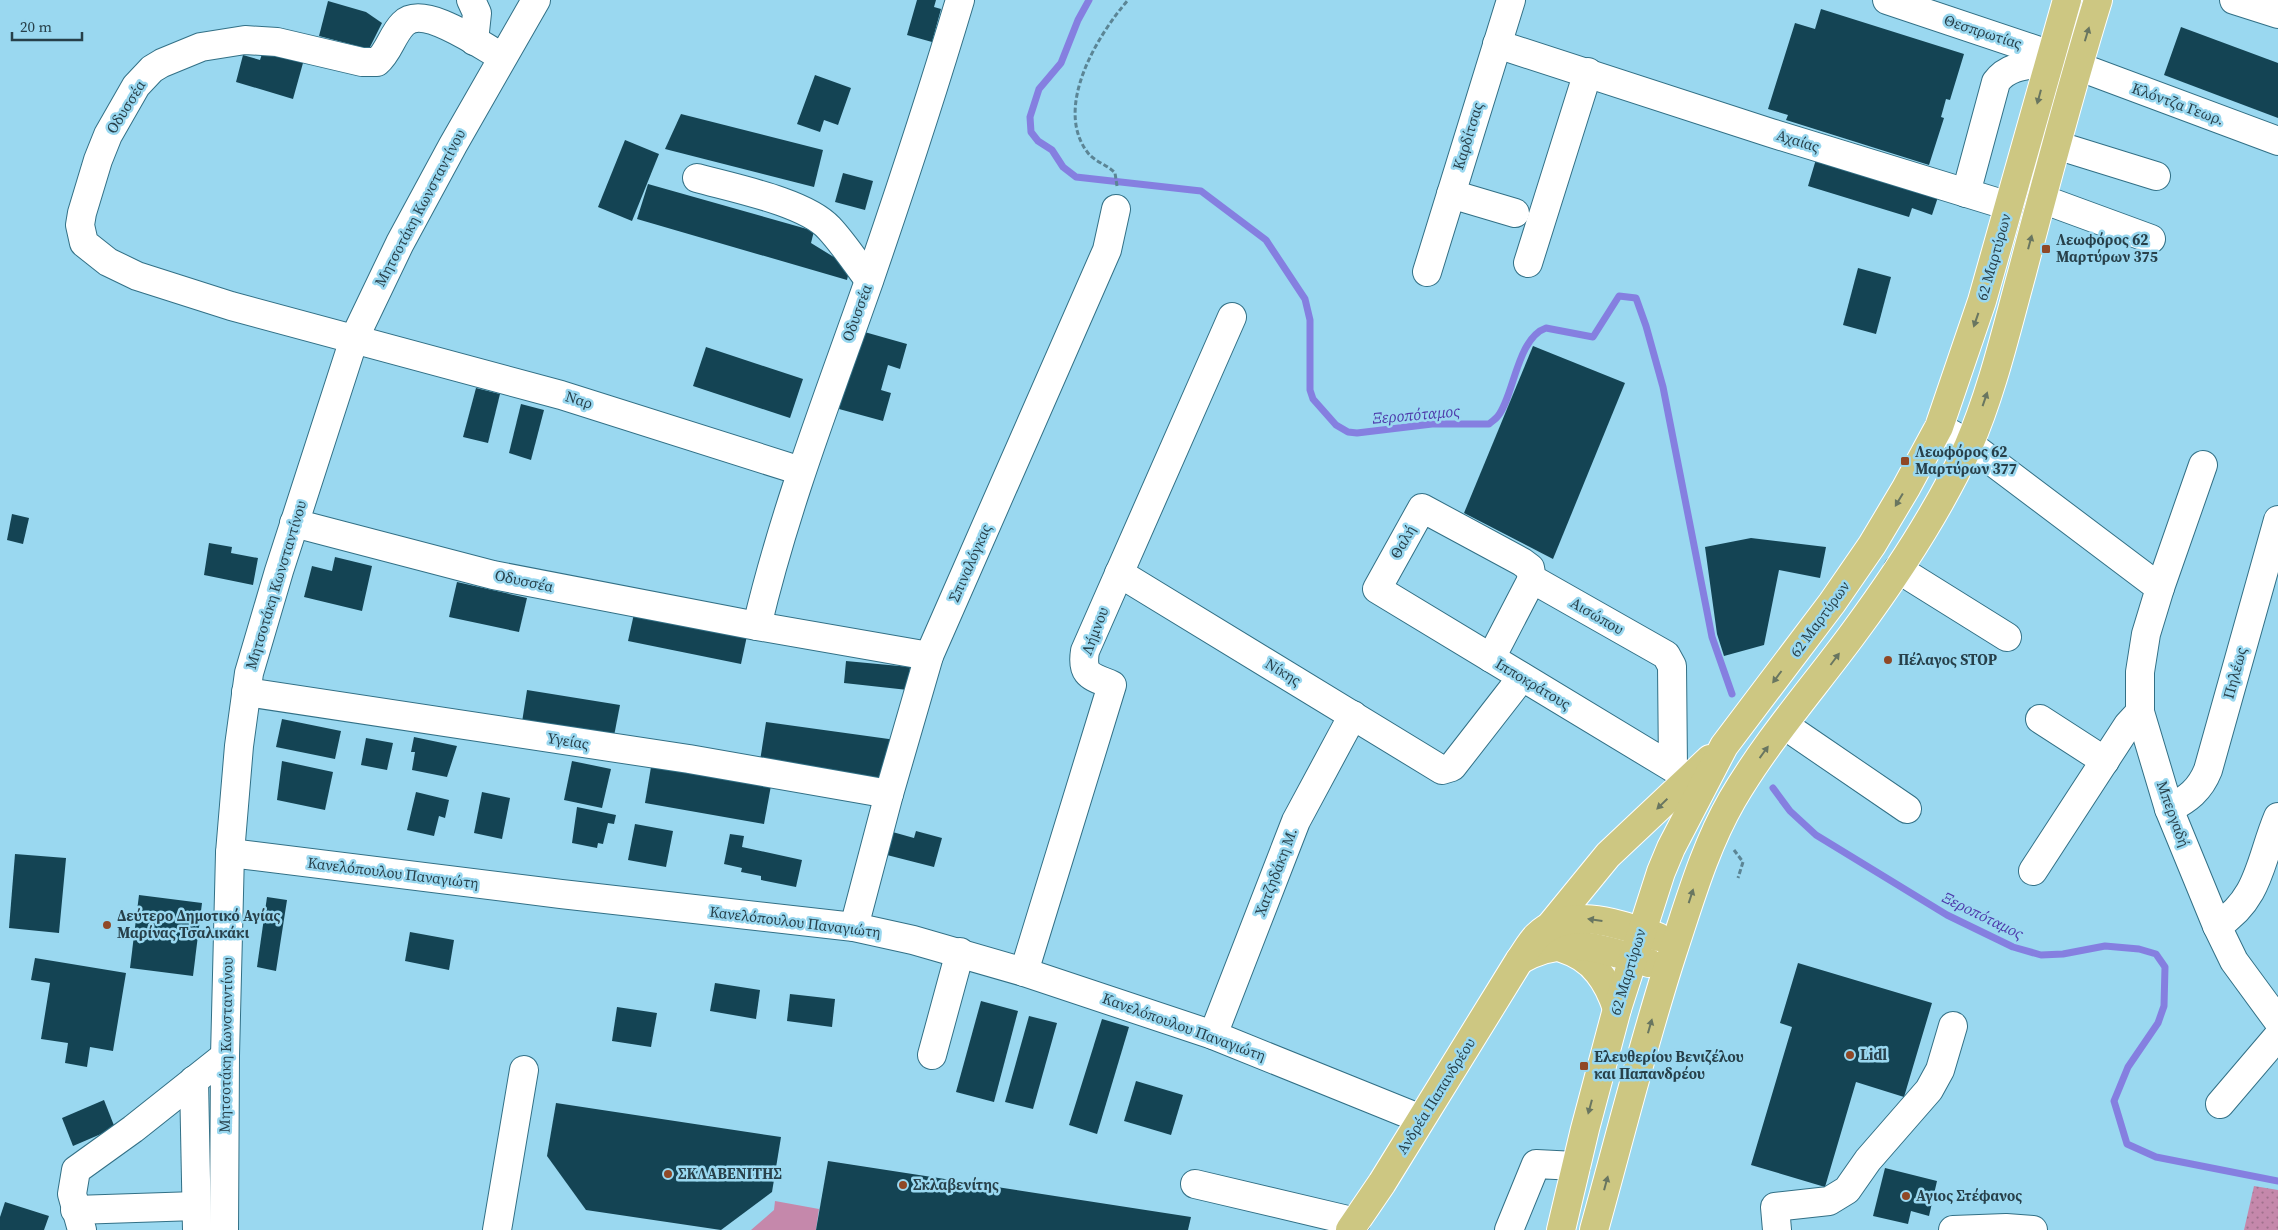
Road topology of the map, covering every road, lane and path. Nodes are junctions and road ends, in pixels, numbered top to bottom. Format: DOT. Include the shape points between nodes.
graph roads {
  1 [pos="472,0"];
  2 [pos="536,0"];
  3 [pos="960,0"];
  4 [pos="1128,0"];
  5 [pos="1511,0"];
  6 [pos="1887,0"];
  7 [pos="2068,0"];
  8 [pos="2098,0"];
  9 [pos="2234,0"];
  10 [pos="414,9"];
  11 [pos="2278,14"];
  12 [pos="474,40"];
  13 [pos="1496,44"];
  14 [pos="502,57"];
  15 [pos="2049,58"];
  16 [pos="2077,66"];
  17 [pos="1588,72"];
  18 [pos="2278,141"];
  19 [pos="2056,145"];
  20 [pos="2156,176"];
  21 [pos="1117,177"];
  22 [pos="697,178"];
  23 [pos="1966,193"];
  24 [pos="1451,194"];
  25 [pos="2042,199"];
  26 [pos="2009,206"];
  27 [pos="1116,209"];
  28 [pos="1515,213"];
  29 [pos="2152,239"];
  30 [pos="1528,263"];
  31 [pos="1427,272"];
  32 [pos="869,280"];
  33 [pos="1232,317"];
  34 [pos="354,339"];
  35 [pos="1939,427"];
  36 [pos="1969,444"];
  37 [pos="2203,466"];
  38 [pos="800,471"];
  39 [pos="1435,515"];
  40 [pos="2278,520"];
  41 [pos="294,523"];
  42 [pos="1898,569"];
  43 [pos="1119,573"];
  44 [pos="1532,579"];
  45 [pos="2160,588"];
  46 [pos="1377,589"];
  47 [pos="757,626"];
  48 [pos="2007,637"];
  49 [pos="929,656"];
  50 [pos="1491,658"];
  51 [pos="1522,677"];
  52 [pos="246,692"];
  53 [pos="2140,712"];
  54 [pos="1353,715"];
  55 [pos="2040,719"];
  56 [pos="1784,725"];
  57 [pos="1724,746"];
  58 [pos="2105,761"];
  59 [pos="1681,773"];
  60 [pos="889,794"];
  61 [pos="1907,809"];
  62 [pos="2169,809"];
  63 [pos="2278,817"];
  64 [pos="230,853"];
  65 [pos="2033,871"];
  66 [pos="2217,926"];
  67 [pos="854,927"];
  68 [pos="1641,931"];
  69 [pos="1551,936"];
  70 [pos="1676,942"];
  71 [pos="960,952"];
  72 [pos="1632,958"];
  73 [pos="1667,969"];
  74 [pos="1024,972"];
  75 [pos="1616,1009"];
  76 [pos="2278,1021"];
  77 [pos="1953,1026"];
  78 [pos="1213,1035"];
  79 [pos="2278,1036"];
  80 [pos="932,1055"];
  81 [pos="225,1056"];
  82 [pos="524,1070"];
  83 [pos="194,1080"];
  84 [pos="2220,1104"];
  85 [pos="1421,1118"];
  86 [pos="1576,1166"];
  87 [pos="1196,1184"];
  88 [pos="197,1218"];
  89 [pos="136,1219"];
  90 [pos="79,1220"];
  91 [pos="1353,1226"];
  92 [pos="225,1228"];
  93 [pos="497,1230"];
  94 [pos="1509,1230"];
  95 [pos="1561,1230"];
  96 [pos="1594,1230"];
  97 [pos="1777,1230"];
  98 [pos="1953,1230"];
  99 [pos="2033,1230"];
  1 -- 12 [label="street" via="477,13"];
  2 -- 14 [label="street, Μητσοτάκη Κωνσταντίνου"];
  3 -- 32 [label="street, Οδυσσέα"];
  4 -- 21 [label="path" via="1107,25 1091,54 1075,113 1079,139 1087,152"];
  5 -- 13 [label="street, Καρδίτσας"];
  6 -- 15 [label="street, Θεσπρωτίας"];
  7 -- 15 [label="main road, 62 Μαρτύρων"];
  16 -- 8 [label="main road, 62 Μαρτύρων, one-way"];
  9 -- 11 [label="street"];
  10 -- 12 [label="street, Οδυσσέα"];
  10 -- 34 [label="street, Οδυσσέα" via="377,62 362,62 277,42 252,40 216,43 184,52 152,69 136,86 116,119 98,160 82,213 80,225 84,242 122,270 231,306"];
  12 -- 14 [label="street, Οδυσσέα"];
  13 -- 17 [label="street, Αχαίας"];
  13 -- 24 [label="street, Καρδίτσας"];
  14 -- 34 [label="street, Μητσοτάκη Κωνσταντίνου" via="400,243"];
  15 -- 23 [label="street" via="2000,75"];
  15 -- 26 [label="main road, 62 Μαρτύρων, one-way"];
  16 -- 18 [label="street, Κλόντζα Γεωρ."];
  16 -- 19 [label="main road, 62 Μαρτύρων"];
  17 -- 23 [label="street, Αχαίας"];
  17 -- 30 [label="street"];
  19 -- 20 [label="street"];
  19 -- 25 [label="main road, 62 Μαρτύρων"];
  22 -- 32 [label="street" via="796,207 817,218 829,228"];
  23 -- 26 [label="street, Αχαίας"];
  24 -- 28 [label="street"];
  24 -- 31 [label="street, Καρδίτσας"];
  25 -- 29 [label="street"];
  36 -- 25 [label="main road, 62 Μαρτύρων, one-way" via="1994,372"];
  26 -- 35 [label="main road, 62 Μαρτύρων, one-way" via="1982,301"];
  27 -- 49 [label="street, Σπιναλόγκας" via="1107,250"];
  32 -- 38 [label="street, Οδυσσέα"];
  33 -- 43 [label="street, Λήμνου"];
  34 -- 38 [label="street, Ναρ" via="561,395"];
  34 -- 41 [label="street, Μητσοτάκη Κωνσταντίνου"];
  35 -- 36 [label="street"];
  35 -- 57 [label="main road, 62 Μαρτύρων, one-way" via="1867,552"];
  36 -- 42 [label="main road, 62 Μαρτύρων" via="1946,490"];
  36 -- 45 [label="street"];
  37 -- 45 [label="street, Μπεργαδή"];
  38 -- 47 [label="street, Οδυσσέα"];
  39 -- 44 [label="street, Αισώπου" via="1526,564"];
  39 -- 46 [label="street, Θαλή" via="1422,508"];
  40 -- 62 [label="street, Πηλέως" via="2208,770 2197,790"];
  41 -- 47 [label="street, Οδυσσέα" via="493,574"];
  41 -- 52 [label="street, Μητσοτάκη Κωνσταντίνου"];
  42 -- 48 [label="street"];
  56 -- 42 [label="main road, 62 Μαρτύρων, one-way"];
  43 -- 54 [label="street, Νίκης"];
  43 -- 74 [label="street, Λήμνου" via="1085,651 1083,666 1091,676 1112,685"];
  44 -- 50 [label="street"];
  44 -- 59 [label="street, Αισώπου" via="1670,659"];
  45 -- 53 [label="street, Μπεργαδή" via="2146,634"];
  46 -- 50 [label="street, Ιπποκράτους"];
  47 -- 49 [label="street, Οδυσσέα"];
  49 -- 60 [label="street, Σπιναλόγκας"];
  50 -- 51 [label="street, Ιπποκράτους"];
  51 -- 54 [label="street, Νίκης" via="1447,770 1442,770"];
  51 -- 59 [label="street, Ιπποκράτους"];
  52 -- 60 [label="street, Υγείας"];
  52 -- 64 [label="street, Μητσοτάκη Κωνσταντίνου"];
  53 -- 58 [label="street"];
  53 -- 62 [label="street, Μπεργαδή"];
  54 -- 78 [label="street, Χατζηδάκη Μ." via="1296,821"];
  55 -- 58 [label="street"];
  56 -- 61 [label="street"];
  70 -- 56 [label="main road, 62 Μαρτύρων, one-way" via="1717,830 1746,778"];
  57 -- 59 [label="main road"];
  57 -- 68 [label="main road, 62 Μαρτύρων" via="1671,848"];
  58 -- 65 [label="street"];
  59 -- 69 [label="main road, one-way" via="1608,855"];
  60 -- 67 [label="street, Σπιναλόγκας"];
  62 -- 66 [label="street, Μπεργαδή"];
  63 -- 66 [label="street" via="2249,896 2234,914"];
  64 -- 67 [label="street, Κανελόπουλου Παναγιώτη"];
  64 -- 81 [label="street, Μητσοτάκη Κωνσταντίνου"];
  66 -- 76 [label="street, Μπεργαδή" via="2234,961"];
  67 -- 71 [label="street, Κανελόπουλου Παναγιώτη"];
  68 -- 69 [label="main road, Ανδρέα Παπανδρέου, one-way" via="1592,919 1569,920"];
  68 -- 70 [label="main road, Ανδρέα Παπανδρέου"];
  68 -- 72 [label="main road, 62 Μαρτύρων"];
  69 -- 72 [label="main road"];
  69 -- 75 [label="main road" via="1592,964 1601,974"];
  69 -- 85 [label="main road, Ανδρέα Παπανδρέου" via="1537,936 1519,961"];
  70 -- 73 [label="main road, 62 Μαρτύρων"];
  71 -- 74 [label="street, Κανελόπουλου Παναγιώτη"];
  71 -- 80 [label="street"];
  72 -- 73 [label="main road"];
  72 -- 75 [label="main road, 62 Μαρτύρων"];
  96 -- 73 [label="main road, 62 Μαρτύρων, one-way"];
  74 -- 78 [label="street, Κανελόπουλου Παναγιώτη"];
  75 -- 86 [label="main road, 62 Μαρτύρων, one-way"];
  77 -- 97 [label="street" via="1940,1070 1929,1090 1868,1160 1853,1183 1838,1197 1829,1200 1775,1208"];
  78 -- 85 [label="street, Κανελόπουλου Παναγιώτη"];
  79 -- 84 [label="street"];
  81 -- 83 [label="street"];
  81 -- 92 [label="street, Μητσοτάκη Κωνσταντίνου"];
  82 -- 93 [label="street"];
  83 -- 88 [label="street"];
  83 -- 90 [label="street" via="76,1170 72,1194"];
  85 -- 91 [label="main road, Ανδρέα Παπανδρέου"];
  86 -- 94 [label="street" via="1536,1164"];
  86 -- 95 [label="main road, 62 Μαρτύρων"];
  87 -- 91 [label="street"];
  88 -- 89 [label="street"];
  89 -- 90 [label="street"];
  98 -- 99 [label="street"];
}
